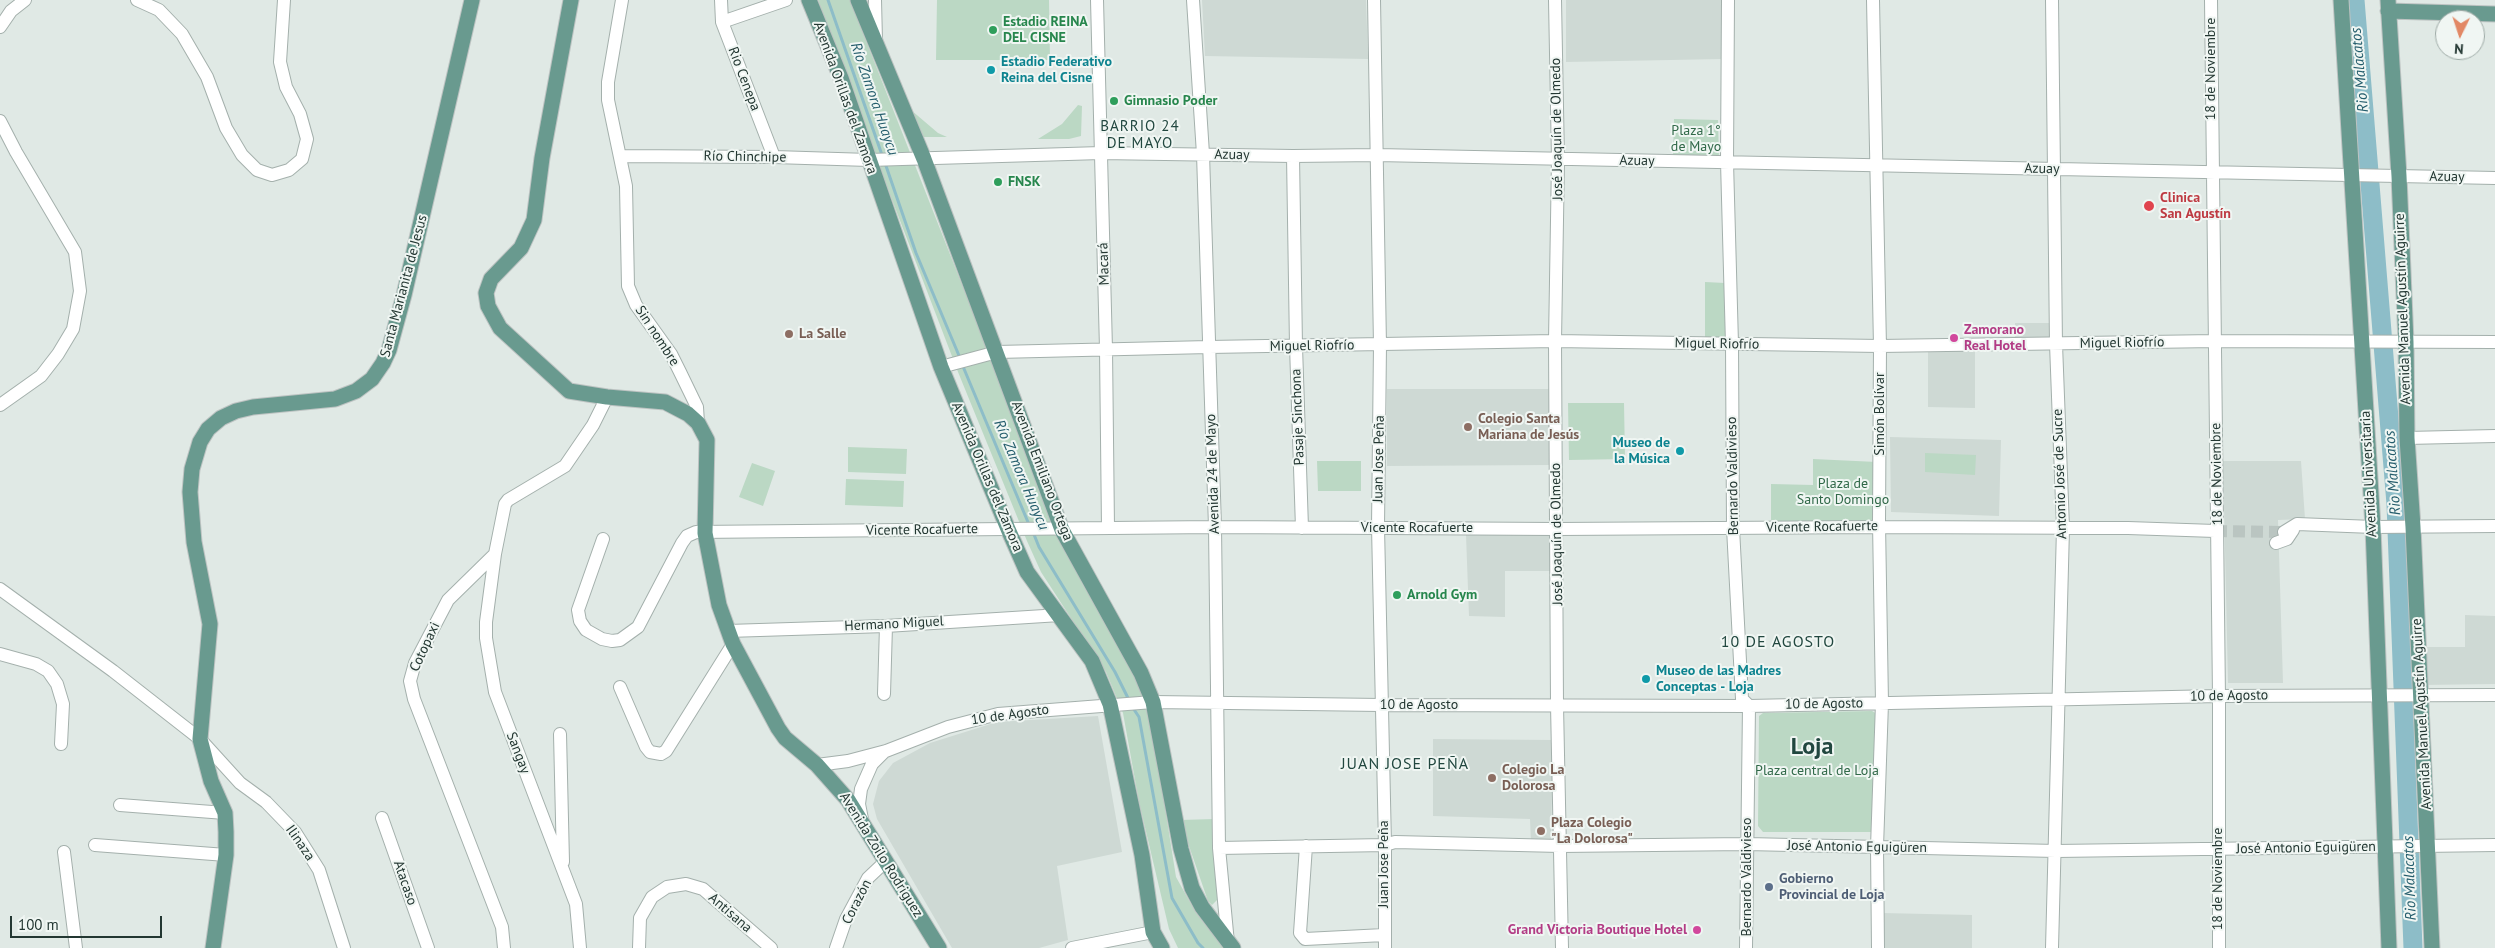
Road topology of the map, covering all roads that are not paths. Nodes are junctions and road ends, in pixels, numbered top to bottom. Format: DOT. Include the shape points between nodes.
graph roads {
  1 [pos="26,0"];
  2 [pos="137,0"];
  3 [pos="284,0"];
  4 [pos="472,0"];
  5 [pos="571,0"];
  6 [pos="622,0"];
  7 [pos="721,0"];
  8 [pos="786,0"];
  9 [pos="808,0"];
  10 [pos="858,0"];
  11 [pos="875,0"];
  12 [pos="1097,0"];
  13 [pos="1194,0"];
  14 [pos="1374,0"];
  15 [pos="1554,0"];
  16 [pos="1728,0"];
  17 [pos="1873,0"];
  18 [pos="2052,0"];
  19 [pos="2211,0"];
  20 [pos="2341,0"];
  21 [pos="2388,5"];
  22 [pos="2432,6"];
  23 [pos="2495,14"];
  24 [pos="722,22"];
  25 [pos="0,27"];
  26 [pos="876,42"];
  27 [pos="0,121"];
  28 [pos="1101,153"];
  29 [pos="1203,154"];
  30 [pos="1377,155"];
  31 [pos="621,156"];
  32 [pos="1293,156"];
  33 [pos="774,157"];
  34 [pos="921,159"];
  35 [pos="874,160"];
  36 [pos="1558,160"];
  37 [pos="1726,162"];
  38 [pos="1877,166"];
  39 [pos="2054,169"];
  40 [pos="2212,173"];
  41 [pos="2357,174"];
  42 [pos="2396,176"];
  43 [pos="2495,178"];
  44 [pos="2215,341"];
  45 [pos="2364,341"];
  46 [pos="1555,342"];
  47 [pos="2404,342"];
  48 [pos="2495,342"];
  49 [pos="1732,344"];
  50 [pos="2056,344"];
  51 [pos="1380,345"];
  52 [pos="1296,346"];
  53 [pos="1880,346"];
  54 [pos="1209,347"];
  55 [pos="1106,349"];
  56 [pos="992,353"];
  57 [pos="945,366"];
  58 [pos="607,397"];
  59 [pos="0,405"];
  60 [pos="698,423"];
  61 [pos="2495,436"];
  62 [pos="2407,438"];
  63 [pos="1879,526"];
  64 [pos="2495,526"];
  65 [pos="1215,527"];
  66 [pos="1378,527"];
  67 [pos="2216,527"];
  68 [pos="2373,527"];
  69 [pos="2413,527"];
  70 [pos="1108,528"];
  71 [pos="1302,528"];
  72 [pos="1734,528"];
  73 [pos="2063,528"];
  74 [pos="1008,529"];
  75 [pos="1557,529"];
  76 [pos="1062,530"];
  77 [pos="705,533"];
  78 [pos="2280,537"];
  79 [pos="604,540"];
  80 [pos="495,554"];
  81 [pos="0,589"];
  82 [pos="1060,615"];
  83 [pos="886,626"];
  84 [pos="731,637"];
  85 [pos="0,654"];
  86 [pos="620,687"];
  87 [pos="884,694"];
  88 [pos="2495,694"];
  89 [pos="2378,695"];
  90 [pos="2418,695"];
  91 [pos="2219,696"];
  92 [pos="2060,700"];
  93 [pos="1216,701"];
  94 [pos="1152,702"];
  95 [pos="1882,703"];
  96 [pos="1110,704"];
  97 [pos="1381,705"];
  98 [pos="1557,705"];
  99 [pos="1749,706"];
  100 [pos="560,734"];
  101 [pos="200,739"];
  102 [pos="60,744"];
  103 [pos="886,750"];
  104 [pos="817,765"];
  105 [pos="120,805"];
  106 [pos="225,813"];
  107 [pos="382,818"];
  108 [pos="863,823"];
  109 [pos="1747,844"];
  110 [pos="95,845"];
  111 [pos="1385,845"];
  112 [pos="2495,845"];
  113 [pos="1306,846"];
  114 [pos="1560,846"];
  115 [pos="2427,846"];
  116 [pos="1877,847"];
  117 [pos="2389,847"];
  118 [pos="1219,848"];
  119 [pos="2218,849"];
  120 [pos="2056,851"];
  121 [pos="64,852"];
  122 [pos="226,855"];
  123 [pos="886,862"];
  124 [pos="563,872"];
  125 [pos="1153,932"];
  126 [pos="1384,942"];
  127 [pos="1229,946"];
  128 [pos="76,948"];
  129 [pos="213,948"];
  130 [pos="344,948"];
  131 [pos="428,948"];
  132 [pos="504,948"];
  133 [pos="580,948"];
  134 [pos="639,948"];
  135 [pos="771,948"];
  136 [pos="836,948"];
  137 [pos="939,948"];
  138 [pos="1072,948"];
  139 [pos="1162,948"];
  140 [pos="1562,948"];
  141 [pos="1746,948"];
  142 [pos="1878,948"];
  143 [pos="2052,948"];
  144 [pos="2218,948"];
  145 [pos="2389,948"];
  146 [pos="2432,948"];
  1 -- 25 [label="street" via="10,12"];
  2 -- 3 [label="street" via="158,10 182,34 242,155 257,170 272,175 289,170 302,159 307,139 300,114 286,87 280,62"];
  4 -- 101 [label="main road, Santa Marianita de Jesus" via="406,286 383,363 372,379 356,391 335,399 236,411 208,428 200,442 192,469 190,492 194,542 210,624"];
  5 -- 58 [label="main road" via="534,220 520,248 491,279 486,293 488,306 500,328 569,391"];
  6 -- 31 [label="street, Sin nombre" via="608,82 608,100"];
  7 -- 24 [label="street, Rio Cenepa"];
  8 -- 24 [label="street"];
  9 -- 35 [label="main road, Avenida Orillas del Zamora"];
  10 -- 26 [label="main road, Avenida Emiliano Ortega"];
  11 -- 26 [label="street, Avenida Emiliano Ortega"];
  12 -- 28 [label="street, Macará"];
  13 -- 29 [label="street, Avenida 24 de Mayo"];
  14 -- 30 [label="street, Juan Jose Peña"];
  15 -- 36 [label="street, José Joaquín de Olmedo"];
  16 -- 37 [label="street, Bernardo Valdivieso"];
  17 -- 38 [label="street, Simón Bolívar"];
  18 -- 39 [label="street, Antonio José de Sucre"];
  19 -- 40 [label="street, 18 de Noviembre"];
  20 -- 41 [label="main road, Avenida Universitaria"];
  21 -- 22 [label="main road"];
  21 -- 42 [label="main road, Avenida Manuel Agustín Aguirre"];
  22 -- 23 [label="main road"];
  24 -- 33 [label="street, Rio Cenepa"];
  26 -- 34 [label="main road, Avenida Emiliano Ortega"];
  27 -- 59 [label="street" via="75,252 80,291 72,329 58,354 41,376"];
  28 -- 29 [label="street, Azuay"];
  28 -- 34 [label="street, Azuay"];
  28 -- 55 [label="street, Macará"];
  29 -- 32 [label="street, Azuay"];
  29 -- 54 [label="street, Avenida 24 de Mayo"];
  30 -- 32 [label="street, Azuay"];
  30 -- 36 [label="street, Azuay"];
  30 -- 51 [label="street, Juan Jose Peña"];
  31 -- 33 [label="street, Río Chinchipe"];
  31 -- 60 [label="street, Sin nombre" via="626,186 631,295 671,354 697,408"];
  32 -- 52 [label="street, Pasaje Sinchona"];
  33 -- 35 [label="street, Río Chinchipe"];
  34 -- 35 [label="street, Azuay"];
  34 -- 56 [label="main road, Avenida Emiliano Ortega"];
  35 -- 57 [label="main road, Avenida Orillas del Zamora"];
  36 -- 37 [label="street, Azuay"];
  36 -- 46 [label="street, José Joaquín de Olmedo"];
  37 -- 38 [label="street, Azuay"];
  37 -- 49 [label="street, Bernardo Valdivieso"];
  38 -- 39 [label="street, Azuay"];
  38 -- 53 [label="street, Simón Bolívar"];
  39 -- 40 [label="street, Azuay"];
  39 -- 50 [label="street, Antonio José de Sucre"];
  40 -- 41 [label="street, Azuay"];
  40 -- 44 [label="street, 18 de Noviembre"];
  41 -- 42 [label="street, Azuay"];
  41 -- 45 [label="main road, Avenida Universitaria"];
  42 -- 43 [label="street, Azuay"];
  42 -- 47 [label="main road, Avenida Manuel Agustín Aguirre"];
  44 -- 45 [label="street, Miguel Riofrío"];
  44 -- 50 [label="street, Miguel Riofrío"];
  44 -- 67 [label="street, 18 de Noviembre"];
  45 -- 47 [label="street, Miguel Riofrío"];
  45 -- 68 [label="main road, Avenida Universitaria"];
  46 -- 49 [label="street, Miguel Riofrío"];
  46 -- 51 [label="street, Miguel Riofrío"];
  46 -- 75 [label="street, José Joaquín de Olmedo"];
  47 -- 48 [label="street, Miguel Riofrío"];
  47 -- 62 [label="main road, Avenida Manuel Agustín Aguirre"];
  49 -- 53 [label="street, Miguel Riofrío"];
  49 -- 72 [label="street, Bernardo Valdivieso"];
  50 -- 53 [label="street, Miguel Riofrío"];
  50 -- 73 [label="street, Antonio José de Sucre"];
  51 -- 52 [label="street, Miguel Riofrío"];
  51 -- 66 [label="street, Juan Jose Peña"];
  52 -- 54 [label="street, Miguel Riofrío"];
  52 -- 71 [label="street, Pasaje Sinchona"];
  53 -- 63 [label="street, Simón Bolívar"];
  54 -- 55 [label="street, Miguel Riofrío"];
  54 -- 65 [label="street, Avenida 24 de Mayo"];
  55 -- 56 [label="street, Miguel Riofrío"];
  55 -- 70 [label="street, Macará"];
  56 -- 57 [label="street, Miguel Riofrío"];
  56 -- 76 [label="main road, Avenida Emiliano Ortega"];
  57 -- 74 [label="main road, Avenida Orillas del Zamora"];
  58 -- 60 [label="main road" via="665,402"];
  58 -- 80 [label="street" via="593,425 565,466 508,500"];
  60 -- 77 [label="main road" via="707,440"];
  61 -- 62 [label="street"];
  62 -- 69 [label="main road, Avenida Manuel Agustín Aguirre"];
  63 -- 72 [label="street, Vicente Rocafuerte"];
  63 -- 73 [label="street, Vicente Rocafuerte"];
  63 -- 95 [label="street, Simón Bolívar"];
  64 -- 69 [label="street"];
  65 -- 70 [label="street, Vicente Rocafuerte"];
  65 -- 71 [label="street, Vicente Rocafuerte"];
  65 -- 93 [label="street, Avenida 24 de Mayo"];
  66 -- 71 [label="street, Vicente Rocafuerte"];
  66 -- 75 [label="street, Vicente Rocafuerte"];
  66 -- 97 [label="street, Juan Jose Peña"];
  67 -- 73 [label="street, Vicente Rocafuerte"];
  67 -- 91 [label="street, 18 de Noviembre"];
  68 -- 69 [label="street"];
  68 -- 78 [label="street" via="2297,524"];
  68 -- 89 [label="main road, Avenida Universitaria"];
  69 -- 90 [label="main road, Avenida Manuel Agustín Aguirre"];
  70 -- 76 [label="street, Vicente Rocafuerte"];
  72 -- 75 [label="street, Vicente Rocafuerte"];
  72 -- 99 [label="street, Bernardo Valdivieso" via="1742,699"];
  73 -- 92 [label="street, Antonio José de Sucre"];
  74 -- 76 [label="street, Vicente Rocafuerte"];
  74 -- 77 [label="street, Vicente Rocafuerte"];
  74 -- 82 [label="main road, Avenida Orillas del Zamora" via="1027,572"];
  75 -- 98 [label="street, José Joaquín de Olmedo"];
  76 -- 94 [label="main road, Avenida Emiliano Ortega" via="1141,673"];
  77 -- 79 [label="street" via="687,536 638,627 620,640 612,641 586,630 578,610"];
  77 -- 84 [label="main road" via="719,605"];
  80 -- 124 [label="street, Sangay" via="486,638 495,692"];
  80 -- 132 [label="street, Cotopaxi" via="448,600 415,663 410,681 414,699 502,927"];
  81 -- 101 [label="street, Ilinaza"];
  82 -- 83 [label="street, Hermano Miguel"];
  82 -- 96 [label="main road, Avenida Orillas del Zamora" via="1092,661"];
  83 -- 84 [label="street, Hermano Miguel"];
  83 -- 87 [label="street"];
  84 -- 86 [label="street" via="666,751 661,754 650,752 646,747"];
  84 -- 104 [label="main road" via="778,728"];
  85 -- 102 [label="street" via="36,664 48,671 57,684 63,704"];
  88 -- 90 [label="street, 10 de Agosto"];
  89 -- 90 [label="street, 10 de Agosto"];
  89 -- 91 [label="street, 10 de Agosto"];
  89 -- 117 [label="main road, Avenida Universitaria"];
  90 -- 115 [label="main road, Avenida Manuel Agustín Aguirre"];
  91 -- 92 [label="street, 10 de Agosto"];
  91 -- 119 [label="street, 18 de Noviembre"];
  92 -- 95 [label="street, 10 de Agosto"];
  92 -- 120 [label="street, Antonio José de Sucre"];
  93 -- 94 [label="street, 10 de Agosto"];
  93 -- 97 [label="street, 10 de Agosto"];
  93 -- 118 [label="street, Avenida 24 de Mayo"];
  94 -- 96 [label="street, 10 de Agosto"];
  94 -- 127 [label="main road, Avenida Emiliano Ortega" via="1185,870 1202,908"];
  95 -- 99 [label="street, 10 de Agosto"];
  95 -- 116 [label="street, Simón Bolívar"];
  96 -- 103 [label="street, 10 de Agosto" via="990,716 948,727"];
  96 -- 125 [label="main road, Avenida Orillas del Zamora" via="1142,855"];
  97 -- 98 [label="street, 10 de Agosto"];
  97 -- 111 [label="street, Juan Jose Peña"];
  98 -- 99 [label="street, 10 de Agosto"];
  98 -- 114 [label="street, José Joaquín de Olmedo"];
  99 -- 109 [label="street, Bernardo Valdivieso"];
  100 -- 124 [label="street"];
  101 -- 106 [label="main road, Santa Marianita de Jesus" via="211,781"];
  101 -- 130 [label="street, Ilinaza" via="240,783 266,802 296,832 319,870"];
  103 -- 104 [label="street, 10 de Agosto" via="848,762"];
  103 -- 108 [label="street, 10 de Agosto" via="872,764 861,789 859,804"];
  104 -- 108 [label="main road, Avenida Zoilo Rodriguez" via="848,800"];
  105 -- 106 [label="street"];
  106 -- 122 [label="main road, Santa Marianita de Jesus"];
  107 -- 131 [label="street, Atacaso"];
  108 -- 123 [label="main road, Avenida Zoilo Rodriguez"];
  109 -- 114 [label="street, José Antonio Eguigüren"];
  109 -- 116 [label="street, José Antonio Eguigüren"];
  109 -- 141 [label="street, Bernardo Valdivieso"];
  110 -- 122 [label="street"];
  111 -- 113 [label="street, José Antonio Eguigüren"];
  111 -- 114 [label="street, José Antonio Eguigüren" via="1395,842"];
  111 -- 126 [label="street, Juan Jose Peña"];
  112 -- 115 [label="street, José Antonio Eguigüren"];
  113 -- 118 [label="street, José Antonio Eguigüren"];
  113 -- 126 [label="street" via="1300,933 1304,939"];
  114 -- 140 [label="street, José Joaquín de Olmedo"];
  115 -- 117 [label="street, José Antonio Eguigüren"];
  115 -- 146 [label="main road, Avenida Manuel Agustín Aguirre"];
  116 -- 120 [label="street, José Antonio Eguigüren"];
  116 -- 142 [label="street, Simón Bolívar"];
  117 -- 119 [label="street, José Antonio Eguigüren"];
  117 -- 145 [label="main road, Avenida Universitaria"];
  118 -- 127 [label="street, Avenida 24 de Mayo"];
  119 -- 120 [label="street, José Antonio Eguigüren"];
  119 -- 144 [label="street, 18 de Noviembre"];
  120 -- 143 [label="street, Antonio José de Sucre"];
  121 -- 128 [label="street"];
  122 -- 129 [label="main road, Santa Marianita de Jesus"];
  123 -- 136 [label="street, Corazón" via="868,878 846,919"];
  123 -- 137 [label="main road, Avenida Zoilo Rodriguez"];
  124 -- 133 [label="street, Sangay" via="576,904"];
  125 -- 138 [label="street"];
  125 -- 139 [label="main road, Avenida Orillas del Zamora"];
  134 -- 135 [label="street, Antisana" via="640,918 652,897 667,887 686,884 703,889"];
}
